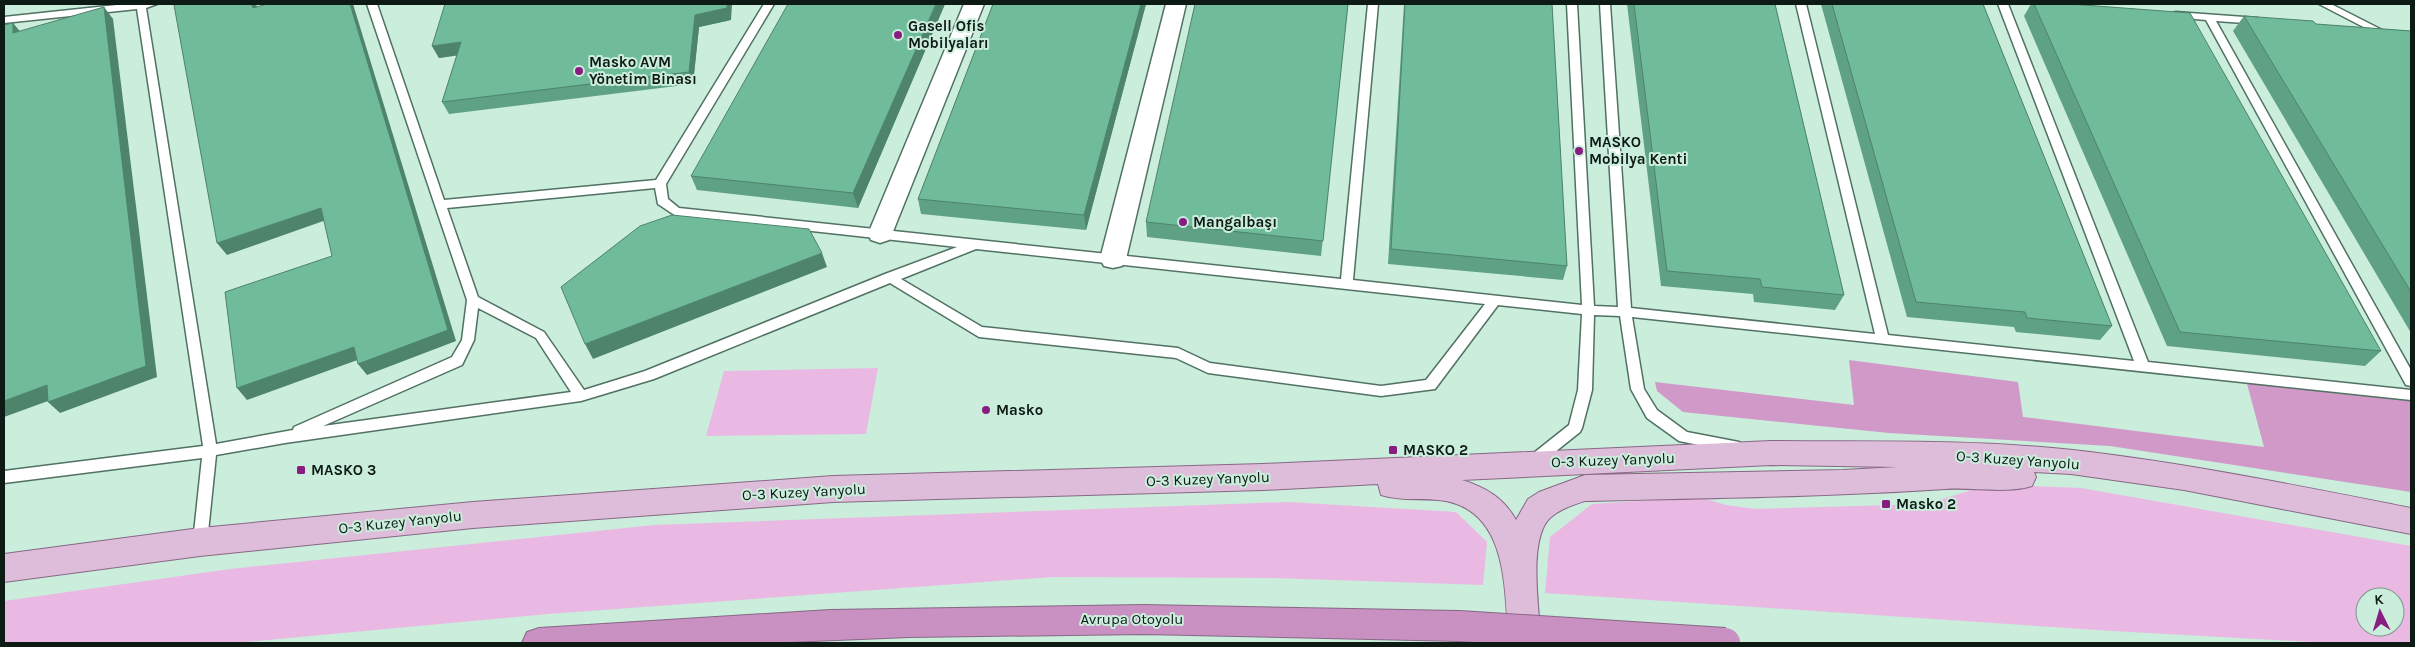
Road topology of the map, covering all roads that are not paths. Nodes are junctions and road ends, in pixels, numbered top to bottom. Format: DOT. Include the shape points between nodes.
graph roads {
  1 [pos="147,4"];
  2 [pos="372,4"];
  3 [pos="769,4"];
  4 [pos="974,4"];
  5 [pos="1176,4"];
  6 [pos="1373,4"];
  7 [pos="1572,4"];
  8 [pos="1605,4"];
  9 [pos="1802,4"];
  10 [pos="2003,4"];
  11 [pos="2324,4"];
  12 [pos="2162,14"];
  13 [pos="2209,17"];
  14 [pos="4,20"];
  15 [pos="2266,22"];
  16 [pos="2352,29"];
  17 [pos="660,184"];
  18 [pos="440,204"];
  19 [pos="880,234"];
  20 [pos="976,244"];
  21 [pos="1113,259"];
  22 [pos="889,277"];
  23 [pos="1347,284"];
  24 [pos="473,300"];
  25 [pos="1495,300"];
  26 [pos="1588,310"];
  27 [pos="1626,312"];
  28 [pos="1883,340"];
  29 [pos="2144,368"];
  30 [pos="2411,381"];
  31 [pos="2411,395"];
  32 [pos="581,396"];
  33 [pos="285,437"];
  34 [pos="210,451"];
  35 [pos="1771,453"];
  36 [pos="1531,463"];
  37 [pos="4,477"];
  38 [pos="1263,477"];
  39 [pos="2411,521"];
  40 [pos="2411,537"];
  41 [pos="200,542"];
  42 [pos="4,550"];
  43 [pos="4,568"];
  44 [pos="1520,579"];
  45 [pos="539,643"];
  46 [pos="1526,643"];
  47 [pos="1725,643"];
  1 -- 14 [label="lane"];
  1 -- 34 [label="lane"];
  2 -- 18 [label="lane"];
  3 -- 17 [label="lane"];
  4 -- 19 [label="street"];
  5 -- 21 [label="street"];
  6 -- 23 [label="lane"];
  7 -- 26 [label="lane"];
  8 -- 27 [label="lane"];
  9 -- 28 [label="lane"];
  10 -- 29 [label="lane"];
  11 -- 16 [label="lane" via="2385,32"];
  12 -- 13 [label="lane"];
  13 -- 15 [label="lane"];
  13 -- 30 [label="lane"];
  17 -- 18 [label="lane"];
  17 -- 19 [label="lane" via="662,201 676,212"];
  18 -- 24 [label="lane"];
  19 -- 20 [label="lane"];
  20 -- 21 [label="lane"];
  20 -- 22 [label="lane"];
  21 -- 23 [label="lane"];
  22 -- 25 [label="lane" via="979,332 1178,353 1208,368 1381,391 1430,385"];
  22 -- 32 [label="lane" via="649,375"];
  23 -- 25 [label="lane"];
  24 -- 32 [label="lane" via="540,335"];
  24 -- 33 [label="lane" via="468,340 457,362"];
  25 -- 26 [label="lane"];
  26 -- 27 [label="lane"];
  26 -- 36 [label="lane" via="1585,390 1575,428"];
  27 -- 28 [label="lane"];
  27 -- 35 [label="lane" via="1638,389 1652,414 1684,437"];
  28 -- 29 [label="lane"];
  29 -- 31 [label="lane"];
  32 -- 33 [label="lane"];
  33 -- 34 [label="lane"];
  34 -- 37 [label="lane"];
  34 -- 41 [label="lane"];
  35 -- 36 [label="main road, O-3 Kuzey Yanyolu"];
  35 -- 39 [label="main road, O-3 Kuzey Yanyolu" via="1967,455 2071,462 2184,477"];
  36 -- 38 [label="main road, O-3 Kuzey Yanyolu"];
  38 -- 41 [label="main road, O-3 Kuzey Yanyolu" via="833,489 520,510"];
  38 -- 44 [label="main road" via="1446,488 1474,498 1499,517 1503,524 1511,539"];
  40 -- 44 [label="main road, O-3 Kuzey Yanyolu" via="2190,497 2080,481 2024,477 1966,475 1843,483 1585,488 1561,494 1532,515 1525,532"];
  41 -- 42 [label="main road"];
  41 -- 43 [label="main road, O-3 Kuzey Yanyolu"];
  44 -- 46 [label="main road"];
  45 -- 47 [label="highway, Avrupa Otoyolu, bridge" via="828,626 1200,619 1459,626"];
}
